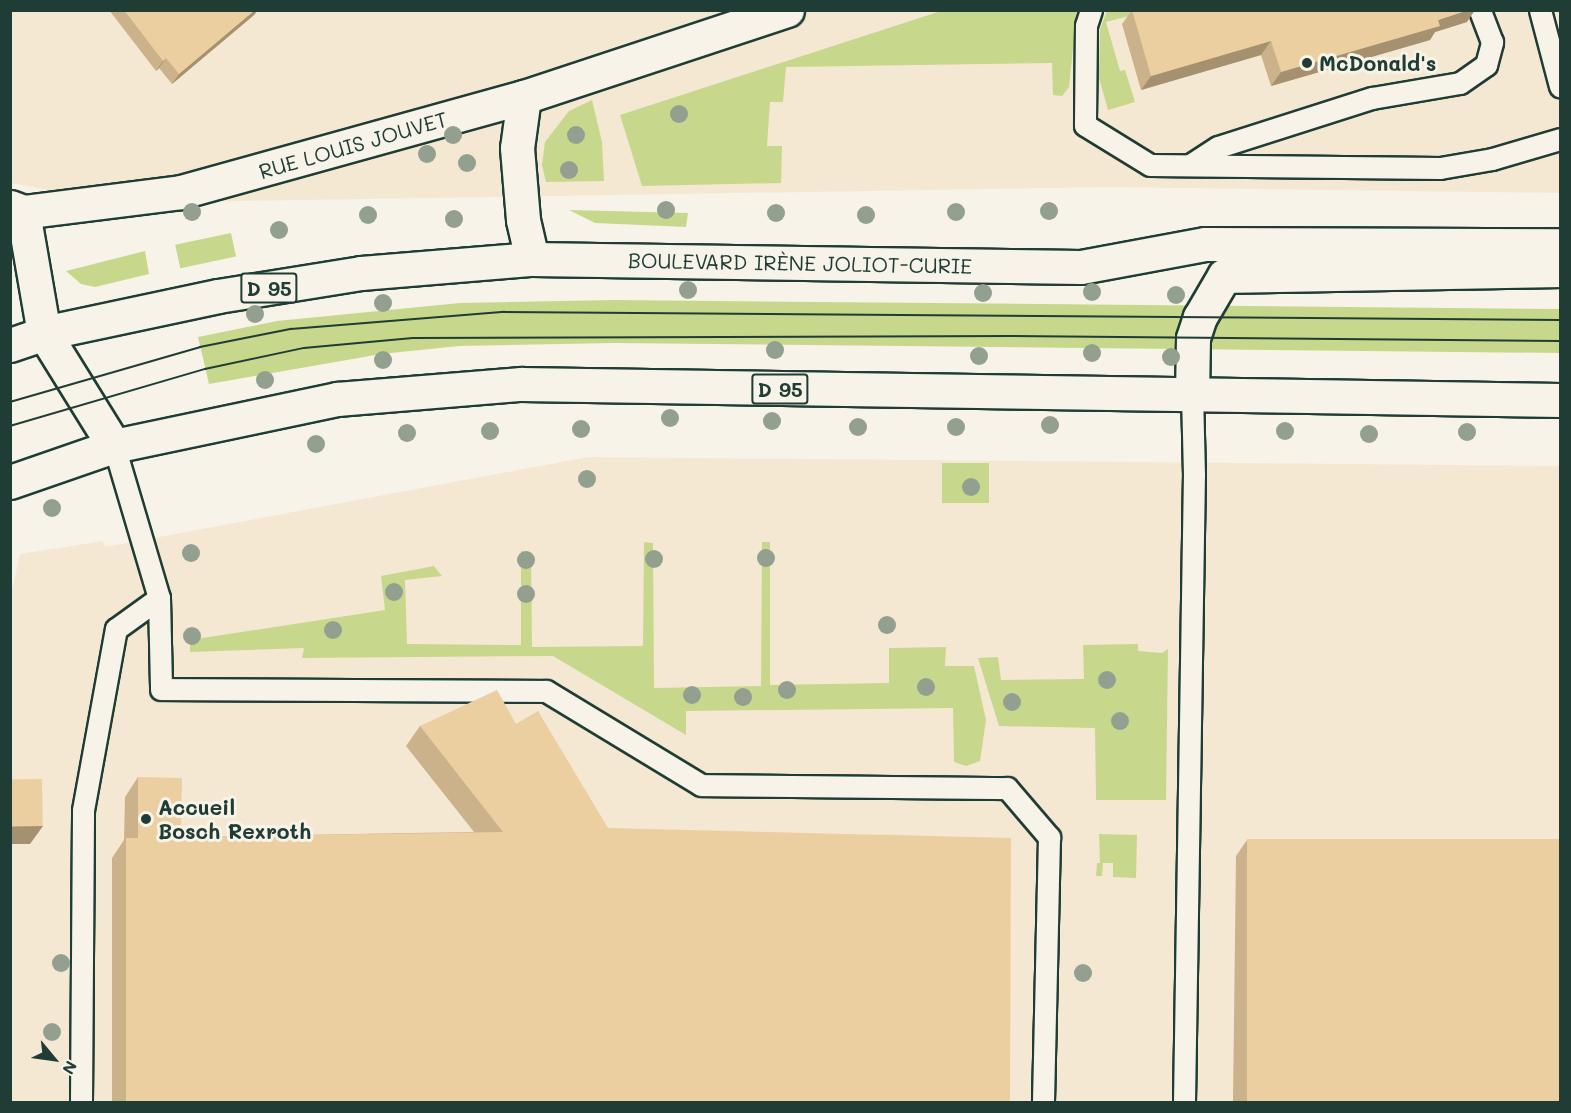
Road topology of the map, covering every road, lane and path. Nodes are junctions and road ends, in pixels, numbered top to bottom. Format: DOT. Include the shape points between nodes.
graph roads {
  1 [pos="787,10"];
  2 [pos="1091,10"];
  3 [pos="1480,10"];
  4 [pos="1540,10"];
  5 [pos="1560,86"];
  6 [pos="524,97"];
  7 [pos="1560,139"];
  8 [pos="1190,165"];
  9 [pos="16,209"];
  10 [pos="1560,244"];
  11 [pos="532,259"];
  12 [pos="1560,270"];
  13 [pos="44,333"];
  14 [pos="10,345"];
  15 [pos="1192,395"];
  16 [pos="1560,400"];
  17 [pos="114,446"];
  18 [pos="10,482"];
  19 [pos="159,598"];
  20 [pos="81,1102"];
  21 [pos="1043,1102"];
  22 [pos="1184,1102"];
  1 -- 6 [label="main road, RUE LOUIS JOUVET"];
  2 -- 8 [label="lane" via="1086,25 1085,125 1150,165"];
  3 -- 8 [label="lane" via="1492,42 1486,64 1460,83 1372,98 1218,147"];
  4 -- 5 [label="lane"];
  6 -- 9 [label="main road, RUE LOUIS JOUVET" via="181,192"];
  6 -- 11 [label="main road" via="517,148 523,220"];
  7 -- 8 [label="lane" via="1440,168"];
  9 -- 13 [label="main road"];
  10 -- 11 [label="main road, BOULEVARD IRÈNE JOLIOT-CURIE / D 95" via="1205,244 1081,267"];
  11 -- 13 [label="main road, BOULEVARD IRÈNE JOLIOT-CURIE / D 95" via="350,275 171,304"];
  12 -- 15 [label="main road" via="1224,276 1200,317 1193,338"];
  13 -- 14 [label="main road, BOULEVARD IRÈNE JOLIOT-CURIE / D 95"];
  13 -- 17 [label="main road"];
  15 -- 16 [label="main road, D 95"];
  15 -- 17 [label="main road, D 95" via="521,384 337,399"];
  15 -- 22 [label="lane"];
  17 -- 18 [label="main road, D 95"];
  17 -- 19 [label="lane"];
  19 -- 20 [label="lane" via="116,629 83,810"];
  19 -- 21 [label="lane" via="161,689 546,691 701,785 1007,788 1049,837"];
}
